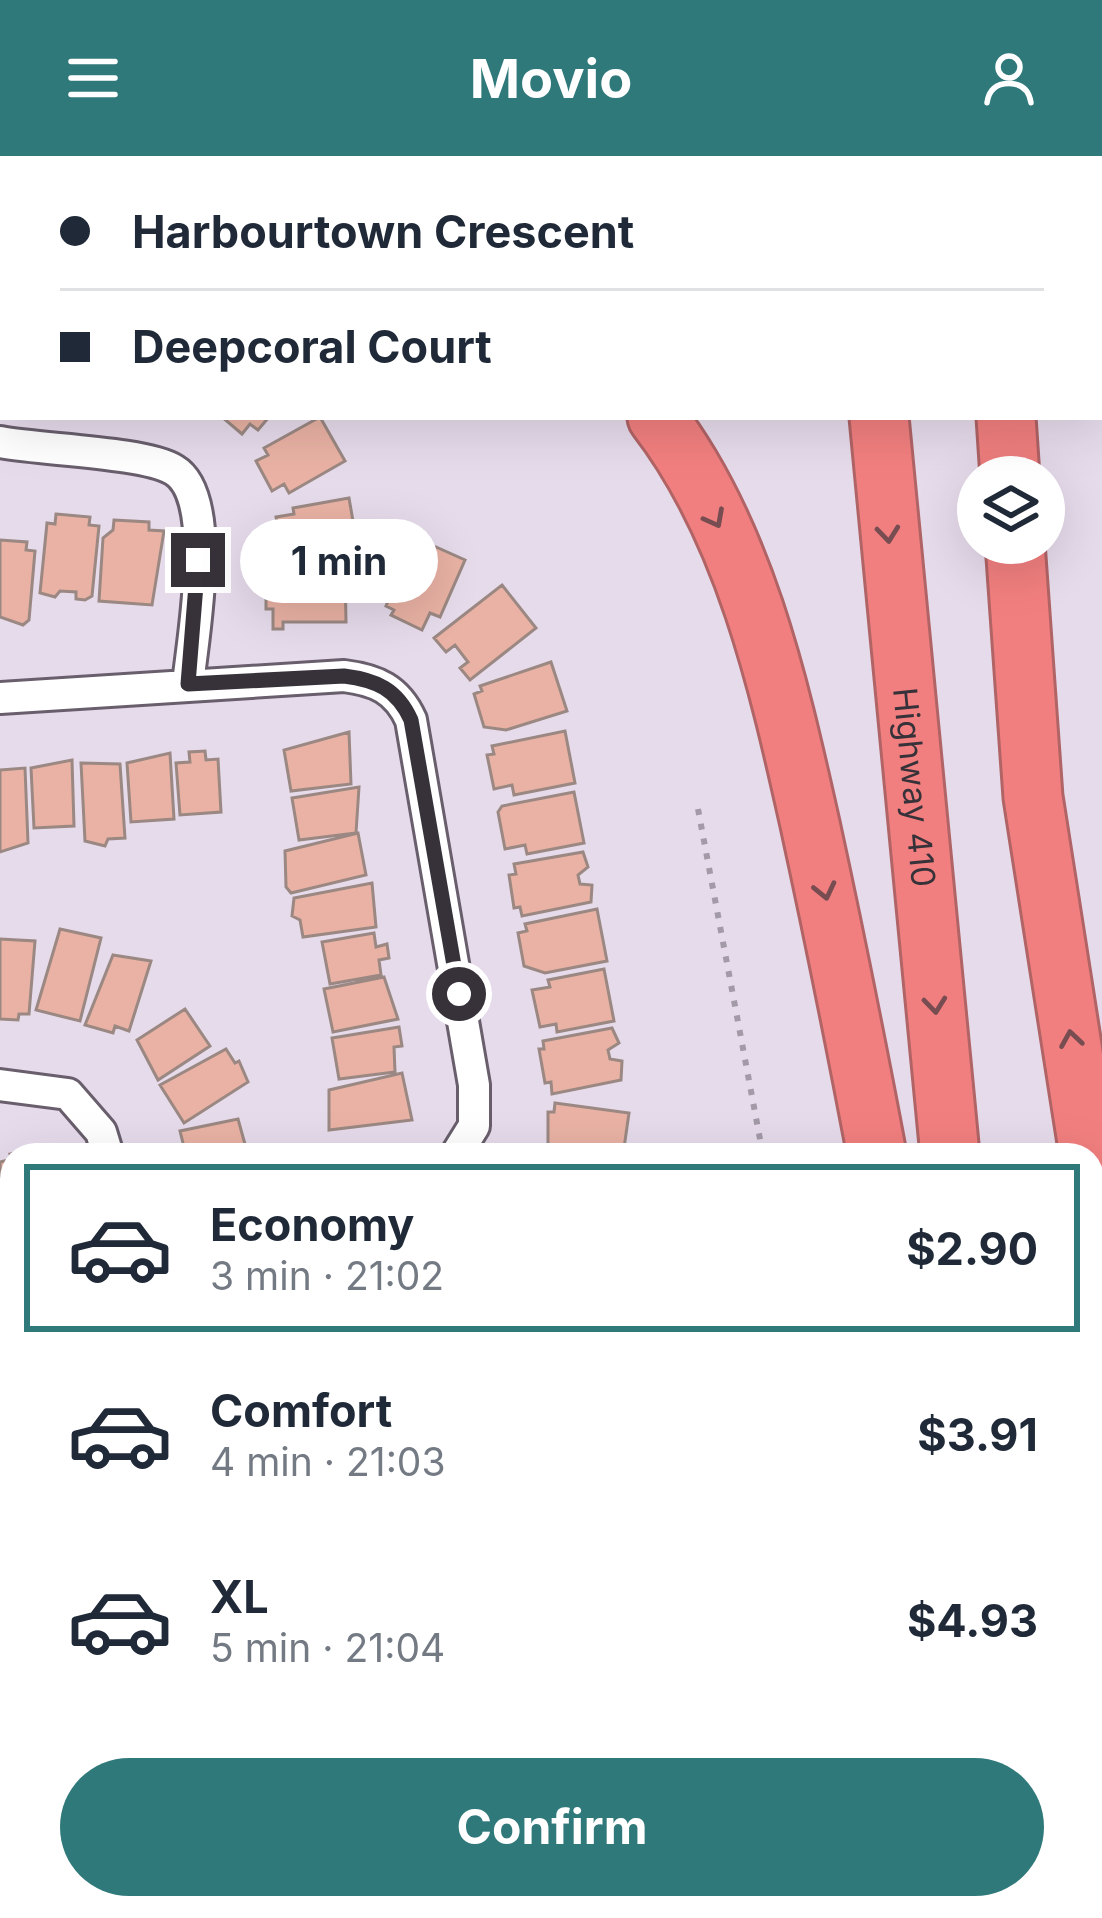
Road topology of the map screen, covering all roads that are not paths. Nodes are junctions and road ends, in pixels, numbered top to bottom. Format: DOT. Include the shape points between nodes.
graph roads {
  1 [pos="659,420"];
  2 [pos="879,420"];
  3 [pos="1006,420"];
  4 [pos="0,442"];
  5 [pos="1009,456"];
  6 [pos="1016,564"];
  7 [pos="188,684"];
  8 [pos="0,698"];
  9 [pos="0,1085"];
  10 [pos="103,1143"];
  11 [pos="464,1143"];
  12 [pos="874,1143"];
  13 [pos="949,1143"];
  14 [pos="1086,1143"];
  1 -- 12 [label="highway, one-way" via="737,560 779,689"];
  2 -- 13 [label="highway, Highway 410, one-way"];
  3 -- 5 [label="highway"];
  4 -- 7 [label="street" via="147,461 186,480 201,518"];
  14 -- 6 [label="highway, one-way" via="1033,797"];
  7 -- 8 [label="street"];
  7 -- 11 [label="street" via="344,676 369,679 404,704 475,1085 474,1126"];
  9 -- 10 [label="street" via="68,1094"];
}
